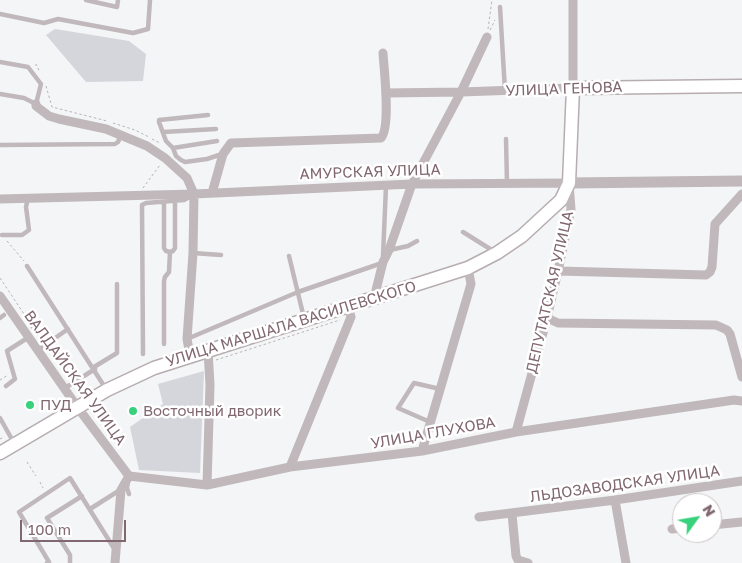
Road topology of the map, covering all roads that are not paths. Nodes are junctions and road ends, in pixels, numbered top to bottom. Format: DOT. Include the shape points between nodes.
graph roads {
  1 [pos="86,0"];
  2 [pos="118,0"];
  3 [pos="150,0"];
  4 [pos="573,0"];
  5 [pos="500,7"];
  6 [pos="0,14"];
  7 [pos="487,38"];
  8 [pos="382,52"];
  9 [pos="0,62"];
  10 [pos="742,86"];
  11 [pos="573,88"];
  12 [pos="505,91"];
  13 [pos="461,92"];
  14 [pos="386,93"];
  15 [pos="0,94"];
  16 [pos="36,104"];
  17 [pos="208,115"];
  18 [pos="216,129"];
  19 [pos="163,132"];
  20 [pos="121,134"];
  21 [pos="506,139"];
  22 [pos="217,141"];
  23 [pos="0,146"];
  24 [pos="173,148"];
  25 [pos="223,154"];
  26 [pos="742,182"];
  27 [pos="412,184"];
  28 [pos="507,184"];
  29 [pos="569,184"];
  30 [pos="386,186"];
  31 [pos="212,193"];
  32 [pos="194,194"];
  33 [pos="742,194"];
  34 [pos="28,198"];
  35 [pos="0,199"];
  36 [pos="175,201"];
  37 [pos="164,202"];
  38 [pos="463,232"];
  39 [pos="2,235"];
  40 [pos="417,241"];
  41 [pos="389,250"];
  42 [pos="170,252"];
  43 [pos="193,253"];
  44 [pos="497,253"];
  45 [pos="221,254"];
  46 [pos="289,256"];
  47 [pos="383,262"];
  48 [pos="28,266"];
  49 [pos="468,268"];
  50 [pos="558,271"];
  51 [pos="117,284"];
  52 [pos="298,292"];
  53 [pos="0,296"];
  54 [pos="378,297"];
  55 [pos="349,312"];
  56 [pos="547,318"];
  57 [pos="304,319"];
  58 [pos="30,323"];
  59 [pos="68,329"];
  60 [pos="28,337"];
  61 [pos="188,339"];
  62 [pos="46,343"];
  63 [pos="164,344"];
  64 [pos="38,350"];
  65 [pos="117,353"];
  66 [pos="124,353"];
  67 [pos="143,354"];
  68 [pos="190,355"];
  69 [pos="208,357"];
  70 [pos="94,368"];
  71 [pos="742,378"];
  72 [pos="6,386"];
  73 [pos="64,388"];
  74 [pos="441,389"];
  75 [pos="107,390"];
  76 [pos="742,401"];
  77 [pos="78,408"];
  78 [pos="0,418"];
  79 [pos="431,423"];
  80 [pos="516,432"];
  81 [pos="15,444"];
  82 [pos="422,451"];
  83 [pos="0,453"];
  84 [pos="290,467"];
  85 [pos="129,476"];
  86 [pos="742,480"];
  87 [pos="207,485"];
  88 [pos="125,492"];
  89 [pos="82,496"];
  90 [pos="615,500"];
  91 [pos="90,509"];
  92 [pos="512,514"];
  93 [pos="478,517"];
  94 [pos="742,522"];
  95 [pos="722,524"];
  96 [pos="116,551"];
  97 [pos="47,563"];
  98 [pos="70,563"];
  99 [pos="115,563"];
  100 [pos="528,563"];
  101 [pos="626,563"];
  1 -- 2 [label="lane" via="117,7"];
  3 -- 6 [label="lane" via="148,29 133,33 58,19 44,22"];
  4 -- 11 [label="street, ДЕПУТАТСКАЯ УЛИЦА"];
  5 -- 12 [label="lane"];
  7 -- 13 [label="street"];
  8 -- 14 [label="street"];
  9 -- 16 [label="lane" via="28,68 34,74 41,84"];
  10 -- 11 [label="main road, УЛИЦА ГЕНОВА"];
  11 -- 12 [label="street, УЛИЦА ГЕНОВА"];
  11 -- 29 [label="main road, ДЕПУТАТСКАЯ УЛИЦА"];
  12 -- 13 [label="street, УЛИЦА ГЕНОВА"];
  13 -- 14 [label="street, УЛИЦА ГЕНОВА"];
  13 -- 27 [label="street"];
  14 -- 25 [label="street" via="385,130 378,140 236,142 226,147"];
  15 -- 16 [label="lane" via="24,98"];
  16 -- 20 [label="street" via="49,116"];
  17 -- 19 [label="lane" via="160,120"];
  18 -- 19 [label="lane"];
  19 -- 24 [label="lane"];
  20 -- 23 [label="lane" via="115,144"];
  20 -- 32 [label="street" via="147,146 177,168 187,178"];
  21 -- 28 [label="lane"];
  22 -- 24 [label="lane"];
  24 -- 25 [label="lane" via="176,156 185,162"];
  25 -- 31 [label="street"];
  26 -- 29 [label="street, АМУРСКАЯ УЛИЦА"];
  27 -- 28 [label="street, АМУРСКАЯ УЛИЦА"];
  27 -- 30 [label="street, АМУРСКАЯ УЛИЦА"];
  27 -- 41 [label="street"];
  28 -- 29 [label="street, АМУРСКАЯ УЛИЦА"];
  29 -- 44 [label="main road, УЛИЦА МАРШАЛА ВАСИЛЕВСКОГО" via="561,200 548,213"];
  29 -- 50 [label="street, ДЕПУТАТСКАЯ УЛИЦА" via="571,209"];
  30 -- 31 [label="street, АМУРСКАЯ УЛИЦА"];
  30 -- 47 [label="lane"];
  31 -- 32 [label="street, АМУРСКАЯ УЛИЦА"];
  32 -- 34 [label="street, АМУРСКАЯ УЛИЦА"];
  32 -- 36 [label="lane" via="188,199"];
  32 -- 43 [label="street"];
  33 -- 50 [label="street" via="715,224 712,267 706,275"];
  34 -- 35 [label="street, АМУРСКАЯ УЛИЦА"];
  34 -- 39 [label="lane" via="28,230 22,235"];
  36 -- 37 [label="lane"];
  36 -- 42 [label="lane" via="175,248"];
  37 -- 42 [label="lane" via="164,248"];
  37 -- 67 [label="lane" via="142,205"];
  38 -- 44 [label="lane"];
  40 -- 41 [label="lane"];
  41 -- 47 [label="street"];
  42 -- 63 [label="lane" via="169,272 164,281"];
  43 -- 45 [label="lane"];
  43 -- 61 [label="street"];
  44 -- 49 [label="main road, УЛИЦА МАРШАЛА ВАСИЛЕВСКОГО"];
  46 -- 52 [label="lane"];
  47 -- 52 [label="lane"];
  47 -- 54 [label="street" via="376,290"];
  48 -- 59 [label="lane"];
  49 -- 54 [label="main road, УЛИЦА МАРШАЛА ВАСИЛЕВСКОГО"];
  49 -- 74 [label="street" via="471,284"];
  50 -- 56 [label="street, ДЕПУТАТСКАЯ УЛИЦА"];
  51 -- 65 [label="lane"];
  52 -- 57 [label="lane"];
  52 -- 61 [label="lane"];
  53 -- 60 [label="street, ВАЛДАЙСКАЯ УЛИЦА"];
  54 -- 55 [label="main road, УЛИЦА МАРШАЛА ВАСИЛЕВСКОГО"];
  55 -- 57 [label="main road, УЛИЦА МАРШАЛА ВАСИЛЕВСКОГО"];
  55 -- 84 [label="street"];
  56 -- 71 [label="street" via="558,323 716,325 727,330 732,340"];
  56 -- 80 [label="street, ДЕПУТАТСКАЯ УЛИЦА"];
  57 -- 69 [label="main road, УЛИЦА МАРШАЛА ВАСИЛЕВСКОГО"];
  58 -- 62 [label="lane"];
  59 -- 62 [label="lane"];
  59 -- 70 [label="lane"];
  60 -- 64 [label="street, ВАЛДАЙСКАЯ УЛИЦА"];
  60 -- 72 [label="lane" via="7,351 15,379"];
  61 -- 68 [label="street"];
  62 -- 64 [label="lane"];
  64 -- 73 [label="street, ВАЛДАЙСКАЯ УЛИЦА"];
  65 -- 66 [label="lane"];
  65 -- 70 [label="lane"];
  68 -- 69 [label="main road, УЛИЦА МАРШАЛА ВАСИЛЕВСКОГО"];
  68 -- 75 [label="main road, УЛИЦА МАРШАЛА ВАСИЛЕВСКОГО"];
  69 -- 87 [label="street"];
  70 -- 73 [label="lane"];
  70 -- 75 [label="lane"];
  73 -- 77 [label="street, ВАЛДАЙСКАЯ УЛИЦА"];
  74 -- 79 [label="street"];
  74 -- 79 [label="lane" via="414,382 398,408"];
  75 -- 77 [label="main road, УЛИЦА МАРШАЛА ВАСИЛЕВСКОГО"];
  76 -- 80 [label="street, УЛИЦА ГЛУХОВА"];
  77 -- 81 [label="main road, УЛИЦА МАРШАЛА ВАСИЛЕВСКОГО"];
  77 -- 85 [label="street, ВАЛДАЙСКАЯ УЛИЦА"];
  78 -- 81 [label="lane"];
  79 -- 82 [label="street"];
  80 -- 82 [label="street, УЛИЦА ГЛУХОВА"];
  81 -- 83 [label="main road, УЛИЦА МАРШАЛА ВАСИЛЕВСКОГО"];
  82 -- 84 [label="street, УЛИЦА ГЛУХОВА"];
  84 -- 87 [label="street, УЛИЦА ГЛУХОВА"];
  85 -- 87 [label="street, УЛИЦА ГЛУХОВА"];
  85 -- 88 [label="street"];
  86 -- 90 [label="street, ЛЬДОЗАВОДСКАЯ УЛИЦА"];
  88 -- 91 [label="lane"];
  88 -- 96 [label="street"];
  89 -- 91 [label="lane"];
  89 -- 97 [label="lane" via="70,478 19,512"];
  89 -- 98 [label="lane" via="47,518 70,555"];
  90 -- 92 [label="street, ЛЬДОЗАВОДСКАЯ УЛИЦА"];
  90 -- 101 [label="street"];
  91 -- 96 [label="lane"];
  92 -- 93 [label="street, ЛЬДОЗАВОДСКАЯ УЛИЦА"];
  92 -- 100 [label="street, ЛЬДОЗАВОДСКАЯ УЛИЦА" via="516,556"];
  94 -- 95 [label="street"];
  96 -- 99 [label="street"];
}
